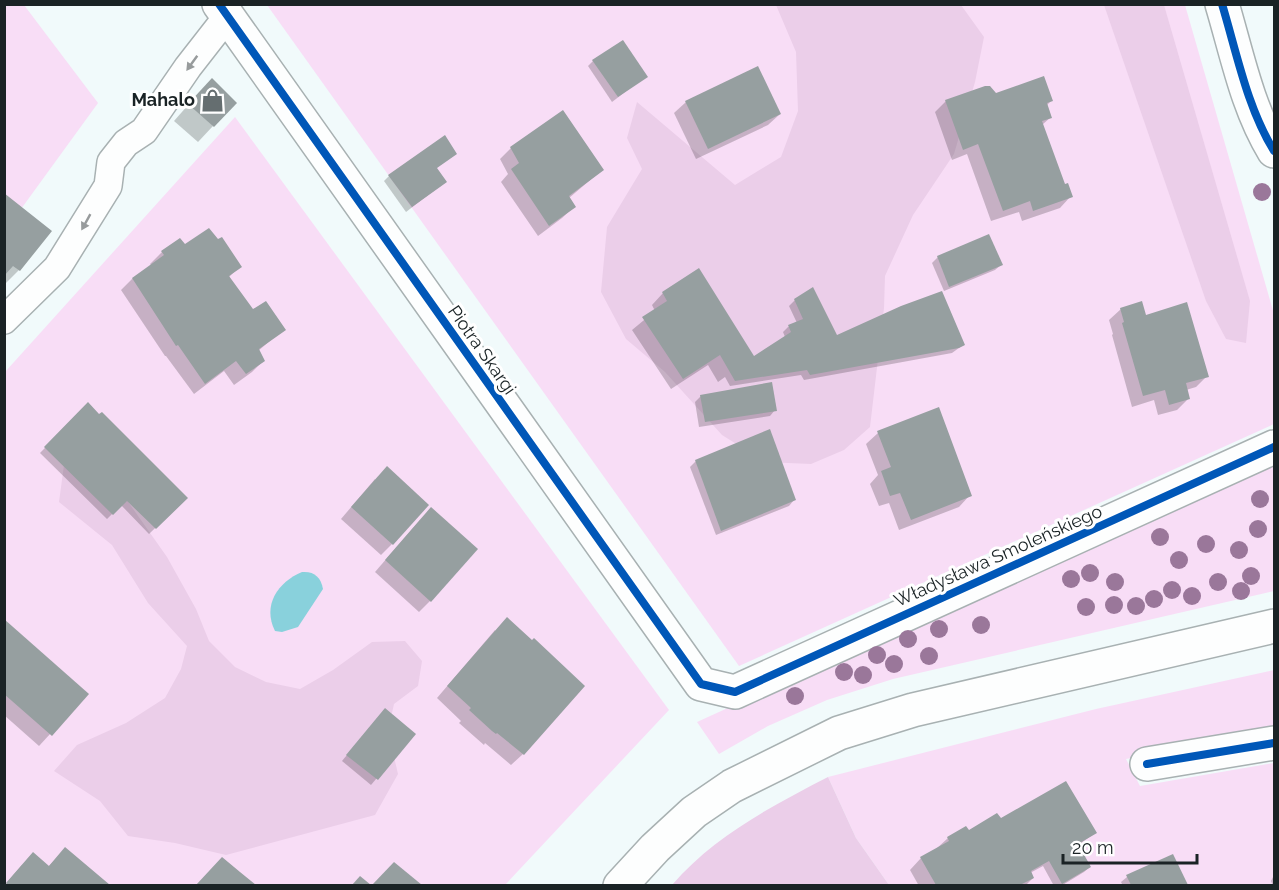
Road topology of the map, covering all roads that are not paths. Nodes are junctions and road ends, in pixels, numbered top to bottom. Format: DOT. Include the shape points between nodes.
graph roads {
  1 [pos="1222,4"];
  2 [pos="223,11"];
  3 [pos="1275,151"];
  4 [pos="4,320"];
  5 [pos="1275,447"];
  6 [pos="1275,626"];
  7 [pos="735,692"];
  8 [pos="1275,743"];
  9 [pos="1147,764"];
  10 [pos="621,885"];
  1 -- 3 [label="street" via="1250,99"];
  2 -- 4 [label="lane, one-way" via="144,131 126,143 111,162 108,186 57,268"];
  2 -- 7 [label="street, Piotra Skargi" via="701,684"];
  5 -- 7 [label="street, Władysława Smoleńskiego"];
  6 -- 10 [label="street" via="913,710 839,733 732,786 694,812"];
  8 -- 9 [label="street"];
}
